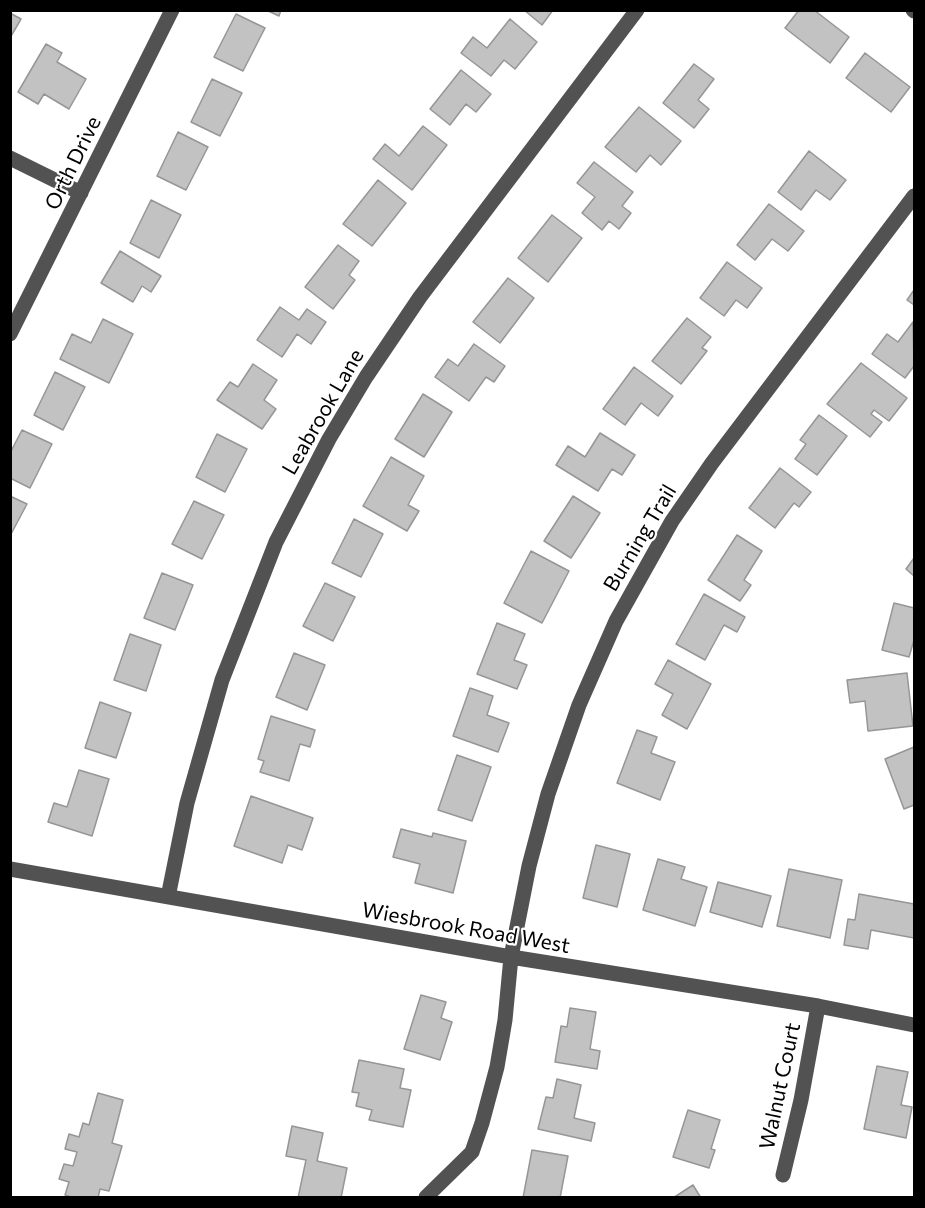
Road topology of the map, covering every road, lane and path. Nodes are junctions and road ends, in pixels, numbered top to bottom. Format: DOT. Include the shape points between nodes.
graph roads {
  1 [pos="172,10"];
  2 [pos="637,10"];
  3 [pos="10,158"];
  4 [pos="81,194"];
  5 [pos="915,195"];
  6 [pos="10,334"];
  7 [pos="10,869"];
  8 [pos="168,897"];
  9 [pos="511,957"];
  10 [pos="818,1006"];
  11 [pos="915,1025"];
  12 [pos="783,1175"];
  13 [pos="426,1197"];
  1 -- 4 [label="street, Orth Drive"];
  2 -- 8 [label="street, Leabrook Lane" via="420,297 323,449 276,542 222,680 187,803"];
  3 -- 4 [label="street"];
  4 -- 6 [label="street, Orth Drive"];
  5 -- 9 [label="street, Burning Trail" via="712,463 638,580 600,654 565,741 532,855"];
  7 -- 8 [label="street, Wiesbrook Road West"];
  8 -- 9 [label="street, Wiesbrook Road West"];
  9 -- 10 [label="street, Wiesbrook Road West"];
  9 -- 13 [label="street, Burning Trail" via="503,1032 472,1152"];
  10 -- 11 [label="street, Wiesbrook Road West"];
  10 -- 12 [label="street, Walnut Court"];
}
